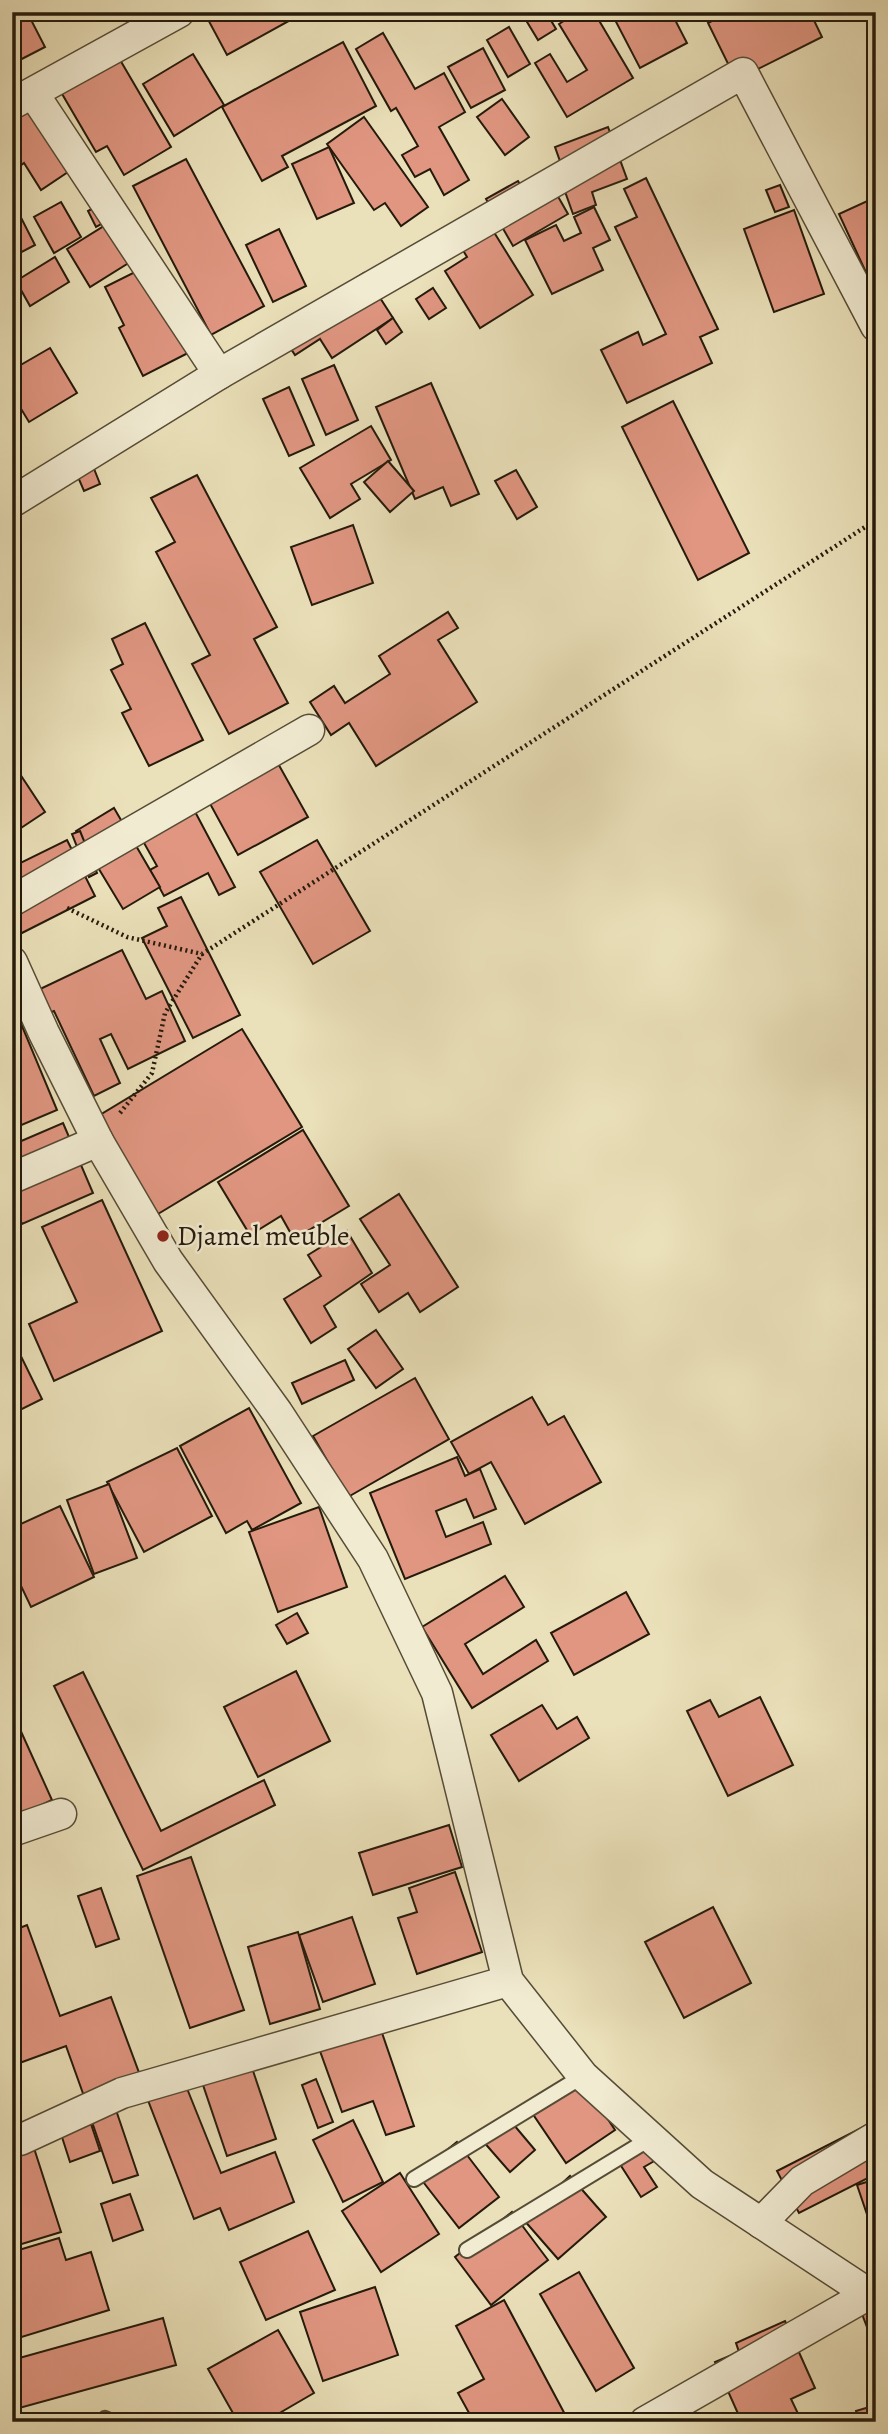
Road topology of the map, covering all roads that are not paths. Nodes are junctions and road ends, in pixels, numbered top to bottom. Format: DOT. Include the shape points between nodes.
graph roads {
  1 [pos="179,12"];
  2 [pos="148,20"];
  3 [pos="23,98"];
  4 [pos="876,326"];
  5 [pos="219,374"];
  6 [pos="12,502"];
  7 [pos="309,730"];
  8 [pos="22,896"];
  9 [pos="12,961"];
  10 [pos="98,1141"];
  11 [pos="12,1178"];
  12 [pos="61,1814"];
  13 [pos="12,1831"];
  14 [pos="508,1981"];
  15 [pos="583,2077"];
  16 [pos="876,2137"];
  17 [pos="651,2138"];
  18 [pos="20,2140"];
  19 [pos="414,2179"];
  20 [pos="761,2223"];
  21 [pos="467,2250"];
  22 [pos="872,2292"];
  23 [pos="102,2422"];
  24 [pos="112,2422"];
  25 [pos="645,2422"];
  1 -- 2 [label="street"];
  2 -- 3 [label="street"];
  3 -- 5 [label="street"];
  4 -- 5 [label="street" via="743,73"];
  5 -- 6 [label="street"];
  7 -- 8 [label="street"];
  9 -- 10 [label="street"];
  10 -- 11 [label="street"];
  10 -- 14 [label="street" via="168,1261 278,1412 373,1559 437,1693"];
  12 -- 13 [label="street"];
  14 -- 15 [label="street"];
  14 -- 18 [label="street" via="122,2093"];
  15 -- 17 [label="street"];
  15 -- 19 [label="lane"];
  16 -- 20 [label="street" via="802,2181"];
  17 -- 20 [label="street" via="702,2184"];
  17 -- 21 [label="lane"];
  20 -- 22 [label="street"];
  22 -- 25 [label="street"];
  23 -- 24 [label="lane"];
}
